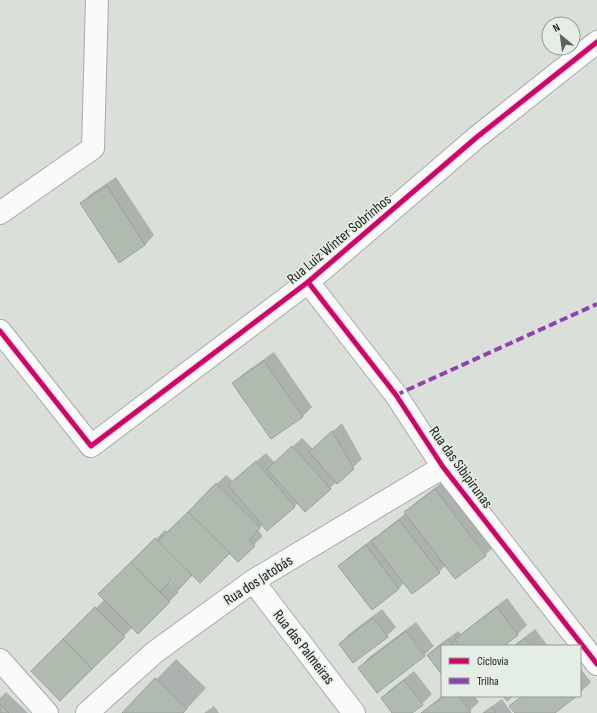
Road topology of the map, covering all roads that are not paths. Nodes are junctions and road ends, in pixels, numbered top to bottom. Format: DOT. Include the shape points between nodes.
graph roads {
  1 [pos="97,0"];
  2 [pos="597,42"];
  3 [pos="0,213"];
  4 [pos="308,282"];
  5 [pos="0,331"];
  6 [pos="443,467"];
  7 [pos="253,581"];
  8 [pos="0,660"];
  9 [pos="597,664"];
  10 [pos="47,713"];
  11 [pos="86,713"];
  12 [pos="354,713"];
  1 -- 3 [label="street" via="94,148"];
  2 -- 4 [label="street, Rua Luiz Winter Sobrinhos" via="477,137"];
  4 -- 5 [label="street, Rua Luiz Winter Sobrinhos" via="91,446"];
  4 -- 6 [label="street, Rua das Sibipirunas" via="396,394"];
  6 -- 7 [label="street, Rua dos Jatobás"];
  6 -- 9 [label="street, Rua das Sibipirunas"];
  7 -- 11 [label="street, Rua dos Jatobás" via="155,652"];
  7 -- 12 [label="street, Rua das Palmeiras"];
  8 -- 10 [label="street"];
}
